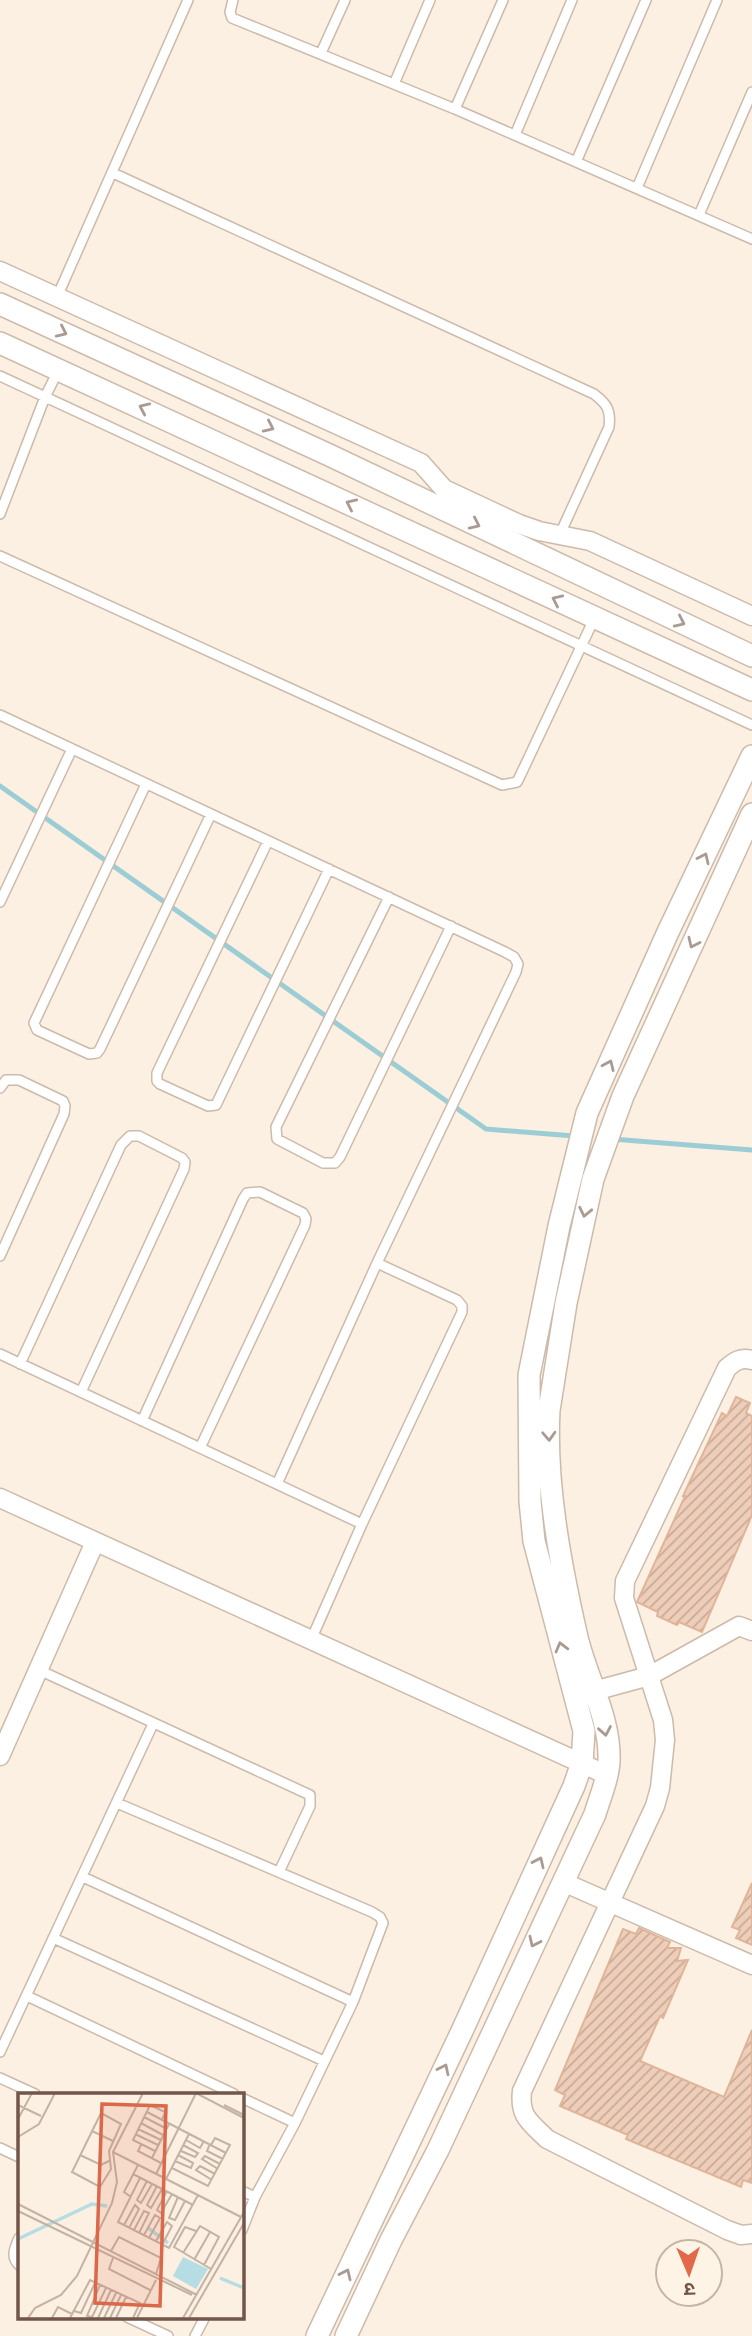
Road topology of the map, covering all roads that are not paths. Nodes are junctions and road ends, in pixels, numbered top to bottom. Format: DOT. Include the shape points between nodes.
graph roads {
  1 [pos="188,0"];
  2 [pos="233,0"];
  3 [pos="345,0"];
  4 [pos="430,0"];
  5 [pos="503,0"];
  6 [pos="572,0"];
  7 [pos="646,0"];
  8 [pos="717,0"];
  9 [pos="321,52"];
  10 [pos="394,84"];
  11 [pos="752,92"];
  12 [pos="455,109"];
  13 [pos="514,135"];
  14 [pos="576,162"];
  15 [pos="113,173"];
  16 [pos="637,188"];
  17 [pos="699,215"];
  18 [pos="752,239"];
  19 [pos="0,271"];
  20 [pos="57,297"];
  21 [pos="0,304"];
  22 [pos="0,343"];
  23 [pos="58,369"];
  24 [pos="0,376"];
  25 [pos="45,397"];
  26 [pos="0,514"];
  27 [pos="560,534"];
  28 [pos="0,556"];
  29 [pos="752,616"];
  30 [pos="595,617"];
  31 [pos="581,646"];
  32 [pos="752,656"];
  33 [pos="752,690"];
  34 [pos="0,715"];
  35 [pos="752,725"];
  36 [pos="72,749"];
  37 [pos="752,756"];
  38 [pos="146,784"];
  39 [pos="211,814"];
  40 [pos="752,814"];
  41 [pos="268,841"];
  42 [pos="329,869"];
  43 [pos="389,897"];
  44 [pos="0,902"];
  45 [pos="451,926"];
  46 [pos="0,1088"];
  47 [pos="0,1256"];
  48 [pos="377,1263"];
  49 [pos="0,1354"];
  50 [pos="752,1360"];
  51 [pos="20,1364"];
  52 [pos="81,1392"];
  53 [pos="142,1421"];
  54 [pos="200,1448"];
  55 [pos="277,1484"];
  56 [pos="0,1498"];
  57 [pos="362,1524"];
  58 [pos="95,1542"];
  59 [pos="752,1630"];
  60 [pos="311,1640"];
  61 [pos="39,1671"];
  62 [pos="649,1676"];
  63 [pos="594,1691"];
  64 [pos="153,1724"];
  65 [pos="0,1756"];
  66 [pos="582,1763"];
  67 [pos="607,1775"];
  68 [pos="117,1803"];
  69 [pos="279,1872"];
  70 [pos="83,1877"];
  71 [pos="563,1882"];
  72 [pos="611,1903"];
  73 [pos="54,1938"];
  74 [pos="752,1965"];
  75 [pos="27,1996"];
  76 [pos="353,2002"];
  77 [pos="0,2052"];
  78 [pos="324,2061"];
  79 [pos="0,2078"];
  80 [pos="31,2093"];
  81 [pos="230,2093"];
  82 [pos="243,2098"];
  83 [pos="295,2123"];
  84 [pos="0,2148"];
  85 [pos="18,2157"];
  86 [pos="243,2191"];
  87 [pos="255,2197"];
  88 [pos="243,2227"];
  89 [pos="752,2234"];
  90 [pos="18,2241"];
  91 [pos="18,2263"];
  92 [pos="129,2318"];
  93 [pos="204,2318"];
  94 [pos="168,2336"];
  95 [pos="195,2336"];
  96 [pos="317,2336"];
  97 [pos="346,2336"];
  1 -- 15 [label="lane"];
  2 -- 9 [label="lane" via="232,18"];
  3 -- 9 [label="lane"];
  4 -- 10 [label="lane"];
  5 -- 12 [label="lane"];
  6 -- 13 [label="lane"];
  7 -- 14 [label="lane"];
  8 -- 16 [label="lane"];
  9 -- 10 [label="lane"];
  10 -- 12 [label="lane"];
  11 -- 17 [label="lane"];
  12 -- 13 [label="lane"];
  13 -- 14 [label="lane"];
  14 -- 16 [label="lane"];
  15 -- 20 [label="lane"];
  15 -- 27 [label="lane" via="594,394 606,404 609,427"];
  16 -- 17 [label="lane"];
  17 -- 18 [label="lane"];
  19 -- 20 [label="street"];
  20 -- 27 [label="street" via="421,463 453,494 519,524"];
  21 -- 32 [label="street, one-way"];
  22 -- 23 [label="street"];
  23 -- 25 [label="lane"];
  30 -- 23 [label="street, one-way"];
  24 -- 25 [label="lane"];
  25 -- 26 [label="lane"];
  25 -- 31 [label="lane"];
  27 -- 29 [label="street" via="604,546"];
  28 -- 31 [label="lane" via="502,785 517,782"];
  30 -- 31 [label="lane"];
  30 -- 33 [label="street"];
  31 -- 35 [label="lane"];
  34 -- 36 [label="lane"];
  36 -- 38 [label="lane"];
  36 -- 44 [label="lane"];
  66 -- 37 [label="street, one-way" via="584,1731 534,1541 528,1388 559,1226 587,1113"];
  38 -- 39 [label="lane"];
  38 -- 39 [label="lane" via="34,1023 37,1030 89,1054 97,1053"];
  39 -- 41 [label="lane"];
  40 -- 63 [label="street, one-way" via="623,1096 589,1194 566,1303 548,1427 554,1520 562,1575"];
  41 -- 42 [label="lane"];
  41 -- 42 [label="lane" via="157,1073 160,1084 208,1106 216,1105"];
  42 -- 43 [label="lane"];
  43 -- 45 [label="lane"];
  43 -- 45 [label="lane" via="276,1127 277,1139 323,1163 335,1163 340,1157"];
  45 -- 48 [label="lane" via="514,957 518,964"];
  46 -- 47 [label="lane" via="6,1080 19,1080 63,1101 65,1107"];
  48 -- 55 [label="lane"];
  48 -- 57 [label="lane" via="457,1300 463,1312"];
  49 -- 51 [label="lane"];
  50 -- 62 [label="street" via="736,1360 727,1368 625,1581 624,1598"];
  51 -- 52 [label="lane"];
  51 -- 52 [label="lane" via="121,1145 130,1136 139,1136 182,1158 184,1169"];
  52 -- 53 [label="lane"];
  53 -- 54 [label="lane"];
  53 -- 54 [label="lane" via="243,1199 247,1193 260,1192 303,1213 306,1219"];
  54 -- 55 [label="lane"];
  55 -- 57 [label="lane"];
  56 -- 58 [label="street"];
  57 -- 60 [label="lane"];
  58 -- 60 [label="street"];
  58 -- 61 [label="street"];
  59 -- 62 [label="street" via="739,1626"];
  60 -- 66 [label="street"];
  61 -- 64 [label="lane"];
  61 -- 65 [label="street"];
  62 -- 63 [label="street"];
  62 -- 72 [label="street" via="665,1730 660,1788"];
  63 -- 67 [label="street, one-way" via="608,1751"];
  64 -- 68 [label="lane"];
  64 -- 69 [label="lane" via="310,1796 310,1806"];
  66 -- 67 [label="street"];
  96 -- 66 [label="street, one-way" via="462,2031"];
  67 -- 71 [label="street" via="595,1814"];
  68 -- 69 [label="lane"];
  68 -- 70 [label="lane"];
  69 -- 76 [label="lane" via="380,1917 381,1931"];
  70 -- 73 [label="lane"];
  70 -- 76 [label="lane"];
  71 -- 72 [label="street"];
  71 -- 97 [label="street, one-way"];
  72 -- 74 [label="street"];
  72 -- 89 [label="street" via="522,2091 524,2116 547,2139 727,2230"];
  73 -- 75 [label="lane"];
  73 -- 78 [label="lane"];
  75 -- 77 [label="lane"];
  75 -- 81 [label="lane"];
  76 -- 78 [label="lane"];
  78 -- 83 [label="lane"];
  79 -- 80 [label="lane"];
  82 -- 83 [label="lane"];
  83 -- 87 [label="lane"];
  84 -- 85 [label="lane"];
  86 -- 87 [label="lane"];
  87 -- 88 [label="lane"];
  90 -- 91 [label="lane" via="14,2254"];
  92 -- 94 [label="lane"];
  93 -- 95 [label="lane"];
}
